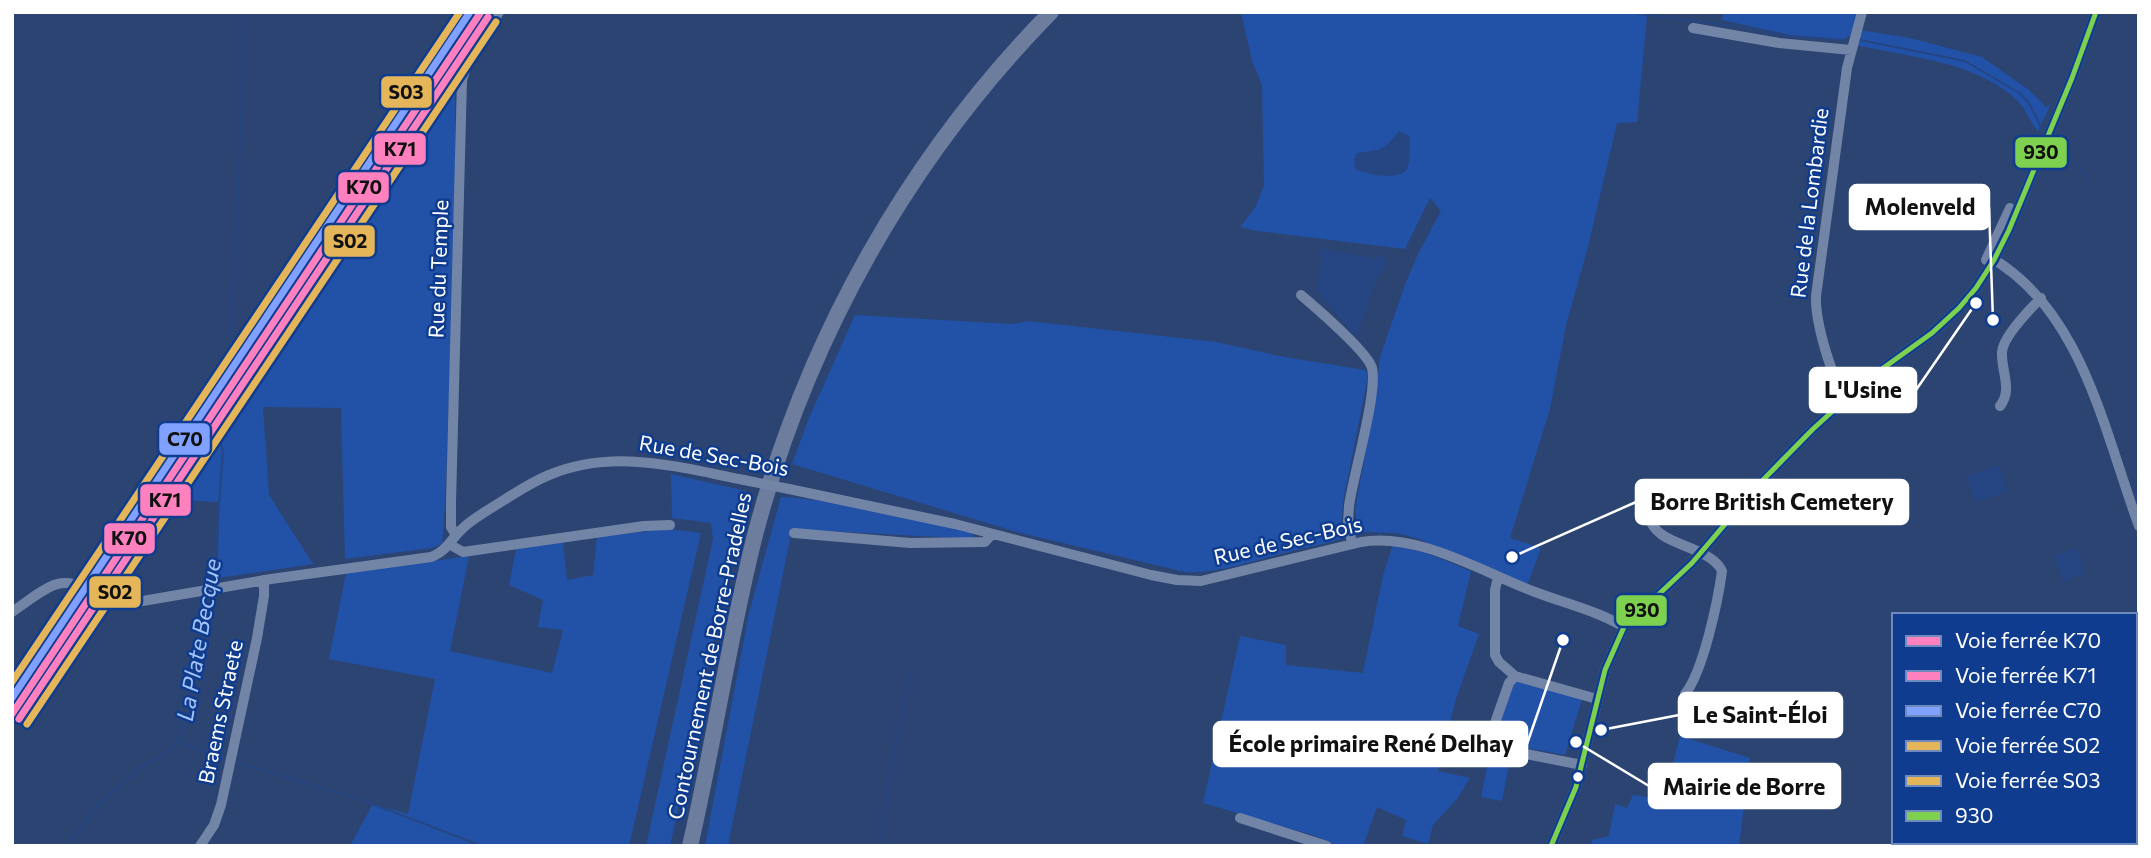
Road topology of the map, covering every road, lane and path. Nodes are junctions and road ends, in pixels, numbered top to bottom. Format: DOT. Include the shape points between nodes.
graph roads {
  1 [pos="499,12"];
  2 [pos="1037,12"];
  3 [pos="1051,12"];
  4 [pos="1862,12"];
  5 [pos="2096,12"];
  6 [pos="1693,28"];
  7 [pos="1851,50"];
  8 [pos="1991,258"];
  9 [pos="1301,295"];
  10 [pos="2041,298"];
  11 [pos="1846,397"];
  12 [pos="2000,406"];
  13 [pos="1651,496"];
  14 [pos="670,525"];
  15 [pos="2139,526"];
  16 [pos="794,533"];
  17 [pos="992,534"];
  18 [pos="453,539"];
  19 [pos="1352,544"];
  20 [pos="1701,553"];
  21 [pos="1498,577"];
  22 [pos="264,580"];
  23 [pos="12,611"];
  24 [pos="1625,627"];
  25 [pos="1515,676"];
  26 [pos="1685,694"];
  27 [pos="1597,699"];
  28 [pos="1582,765"];
  29 [pos="1240,818"];
  30 [pos="200,846"];
  31 [pos="680,846"];
  32 [pos="690,846"];
  33 [pos="1327,846"];
  34 [pos="1551,846"];
  1 -- 18 [label="street, Rue du Temple" via="469,58 462,80"];
  2 -- 31 [label="highway" via="978,78 915,160 864,240 809,350 774,438 747,528"];
  3 -- 32 [label="highway, Contournement de Borre-Pradelles" via="984,86 915,179 859,271 817,357 759,522"];
  4 -- 7 [label="street, Rue de la Lombardie"];
  5 -- 8 [label="street" via="2055,118"];
  6 -- 7 [label="street"];
  7 -- 11 [label="street, Rue de la Lombardie" via="1815,302 1820,335"];
  8 -- 10 [label="street"];
  8 -- 11 [label="street" via="1971,295 1949,318"];
  9 -- 19 [label="street" via="1371,368 1371,393 1349,506"];
  10 -- 12 [label="street" via="2003,348 2006,393"];
  10 -- 15 [label="street" via="2060,324 2090,384"];
  11 -- 20 [label="street" via="1774,468"];
  13 -- 20 [label="street" via="1646,509 1658,531"];
  14 -- 18 [label="street" via="463,552"];
  16 -- 17 [label="street, Rue de Sec-Bois" via="933,543 985,542"];
  17 -- 18 [label="street, Rue de Sec-Bois, bridge" via="643,461 592,463 536,481 474,519"];
  17 -- 19 [label="street, Rue de Sec-Bois" via="1188,581"];
  18 -- 22 [label="street, Rue de Sec-Bois" via="430,557"];
  19 -- 21 [label="street, Rue de Sec-Bois" via="1380,540 1412,544"];
  20 -- 24 [label="street"];
  20 -- 26 [label="street" via="1719,566 1722,574 1706,642"];
  21 -- 24 [label="street, Rue de Sec-Bois"];
  21 -- 25 [label="street" via="1495,655"];
  22 -- 23 [label="street, Rue de Sec-Bois" via="116,604 75,583 64,583"];
  22 -- 30 [label="street, Braems Straete" via="257,638 221,805"];
  24 -- 27 [label="street" via="1607,662"];
  25 -- 27 [label="street"];
  25 -- 28 [label="street" via="1490,745"];
  27 -- 28 [label="street"];
  28 -- 34 [label="street"];
  29 -- 33 [label="street"];
}
